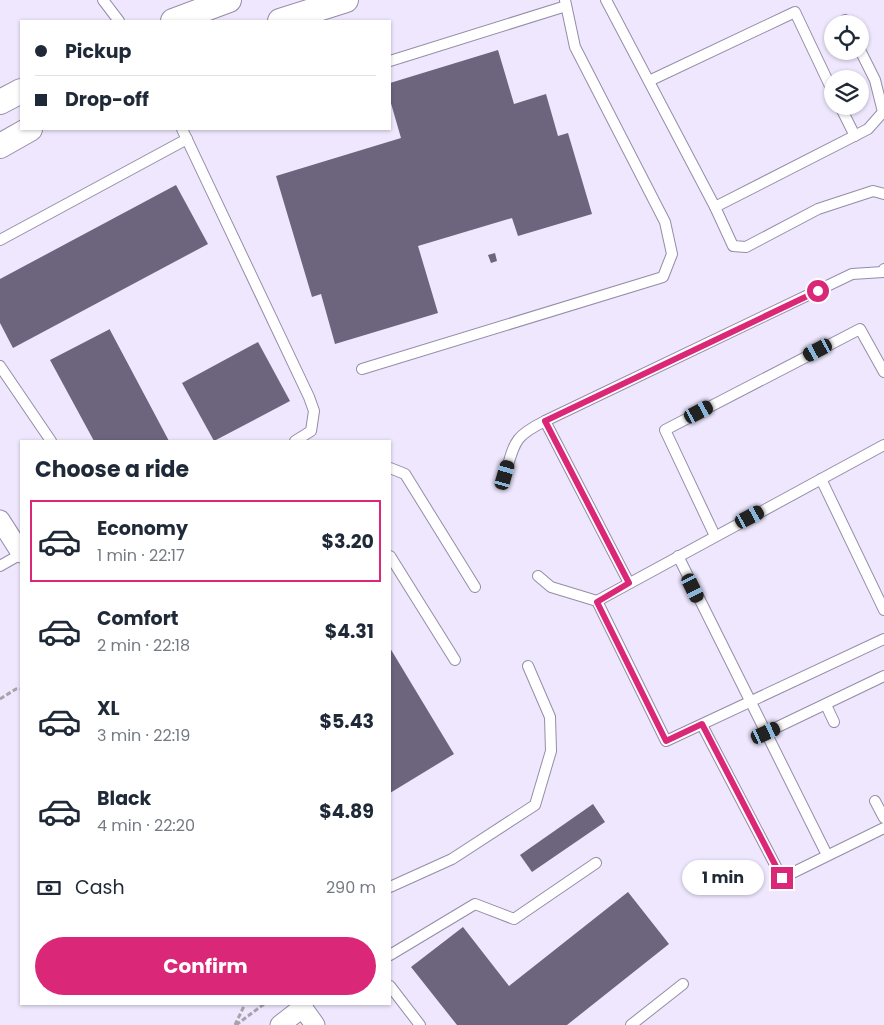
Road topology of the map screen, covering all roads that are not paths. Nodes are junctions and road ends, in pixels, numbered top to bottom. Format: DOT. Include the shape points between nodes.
graph roads {
  1 [pos="103,0"];
  2 [pos="228,0"];
  3 [pos="346,0"];
  4 [pos="608,0"];
  5 [pos="565,3"];
  6 [pos="183,19"];
  7 [pos="118,20"];
  8 [pos="283,20"];
  9 [pos="865,60"];
  10 [pos="391,61"];
  11 [pos="824,73"];
  12 [pos="650,81"];
  13 [pos="20,92"];
  14 [pos="0,102"];
  15 [pos="844,115"];
  16 [pos="28,130"];
  17 [pos="182,130"];
  18 [pos="855,136"];
  19 [pos="187,139"];
  20 [pos="0,146"];
  21 [pos="884,194"];
  22 [pos="715,207"];
  23 [pos="0,240"];
  24 [pos="884,272"];
  25 [pos="0,366"];
  26 [pos="362,369"];
  27 [pos="884,372"];
  28 [pos="545,421"];
  29 [pos="50,440"];
  30 [pos="296,440"];
  31 [pos="884,445"];
  32 [pos="391,468"];
  33 [pos="505,475"];
  34 [pos="821,480"];
  35 [pos="0,520"];
  36 [pos="715,536"];
  37 [pos="20,551"];
  38 [pos="20,554"];
  39 [pos="678,556"];
  40 [pos="391,558"];
  41 [pos="0,566"];
  42 [pos="538,576"];
  43 [pos="629,583"];
  44 [pos="475,587"];
  45 [pos="597,602"];
  46 [pos="884,610"];
  47 [pos="884,638"];
  48 [pos="455,660"];
  49 [pos="528,666"];
  50 [pos="884,676"];
  51 [pos="749,701"];
  52 [pos="826,705"];
  53 [pos="834,722"];
  54 [pos="702,724"];
  55 [pos="766,733"];
  56 [pos="875,802"];
  57 [pos="884,818"];
  58 [pos="884,828"];
  59 [pos="827,855"];
  60 [pos="596,863"];
  61 [pos="391,887"];
  62 [pos="391,954"];
  63 [pos="683,984"];
  64 [pos="391,987"];
  65 [pos="303,1005"];
  66 [pos="280,1025"];
  67 [pos="315,1025"];
  68 [pos="420,1025"];
  69 [pos="631,1025"];
  1 -- 7 [label="lane"];
  2 -- 6 [label="street"];
  3 -- 8 [label="street"];
  4 -- 12 [label="lane"];
  5 -- 10 [label="lane"];
  5 -- 26 [label="lane" via="575,47 665,222 672,254 663,277"];
  9 -- 18 [label="lane" via="875,80 883,112 868,129"];
  11 -- 12 [label="lane" via="795,12"];
  12 -- 22 [label="lane"];
  13 -- 14 [label="street"];
  15 -- 18 [label="lane"];
  16 -- 20 [label="street"];
  17 -- 19 [label="lane"];
  18 -- 22 [label="lane"];
  19 -- 23 [label="lane"];
  19 -- 30 [label="lane" via="309,397 314,411 310,431"];
  21 -- 22 [label="lane" via="873,191 818,210 746,248 733,246"];
  24 -- 28 [label="lane" via="852,274"];
  25 -- 29 [label="lane"];
  27 -- 36 [label="lane" via="860,329 665,430"];
  28 -- 33 [label="lane" via="524,431 514,446"];
  28 -- 43 [label="lane"];
  31 -- 34 [label="lane"];
  32 -- 44 [label="lane" via="405,474"];
  34 -- 36 [label="lane"];
  34 -- 46 [label="lane"];
  35 -- 37 [label="street"];
  36 -- 39 [label="lane"];
  38 -- 41 [label="lane"];
  39 -- 43 [label="lane"];
  39 -- 51 [label="lane"];
  40 -- 48 [label="lane"];
  42 -- 45 [label="lane" via="551,587"];
  43 -- 45 [label="lane"];
  45 -- 54 [label="lane" via="666,741"];
  47 -- 51 [label="lane"];
  49 -- 61 [label="lane" via="550,717 551,751 535,805 452,859"];
  50 -- 52 [label="lane"];
  51 -- 54 [label="lane"];
  51 -- 55 [label="lane"];
  52 -- 53 [label="lane"];
  52 -- 55 [label="lane"];
  54 -- 59 [label="lane" via="782,878"];
  55 -- 59 [label="lane"];
  56 -- 57 [label="lane"];
  58 -- 59 [label="lane"];
  60 -- 62 [label="lane" via="514,919 475,904"];
  63 -- 69 [label="lane"];
  64 -- 68 [label="lane"];
  65 -- 66 [label="street"];
  65 -- 67 [label="street"];
}
